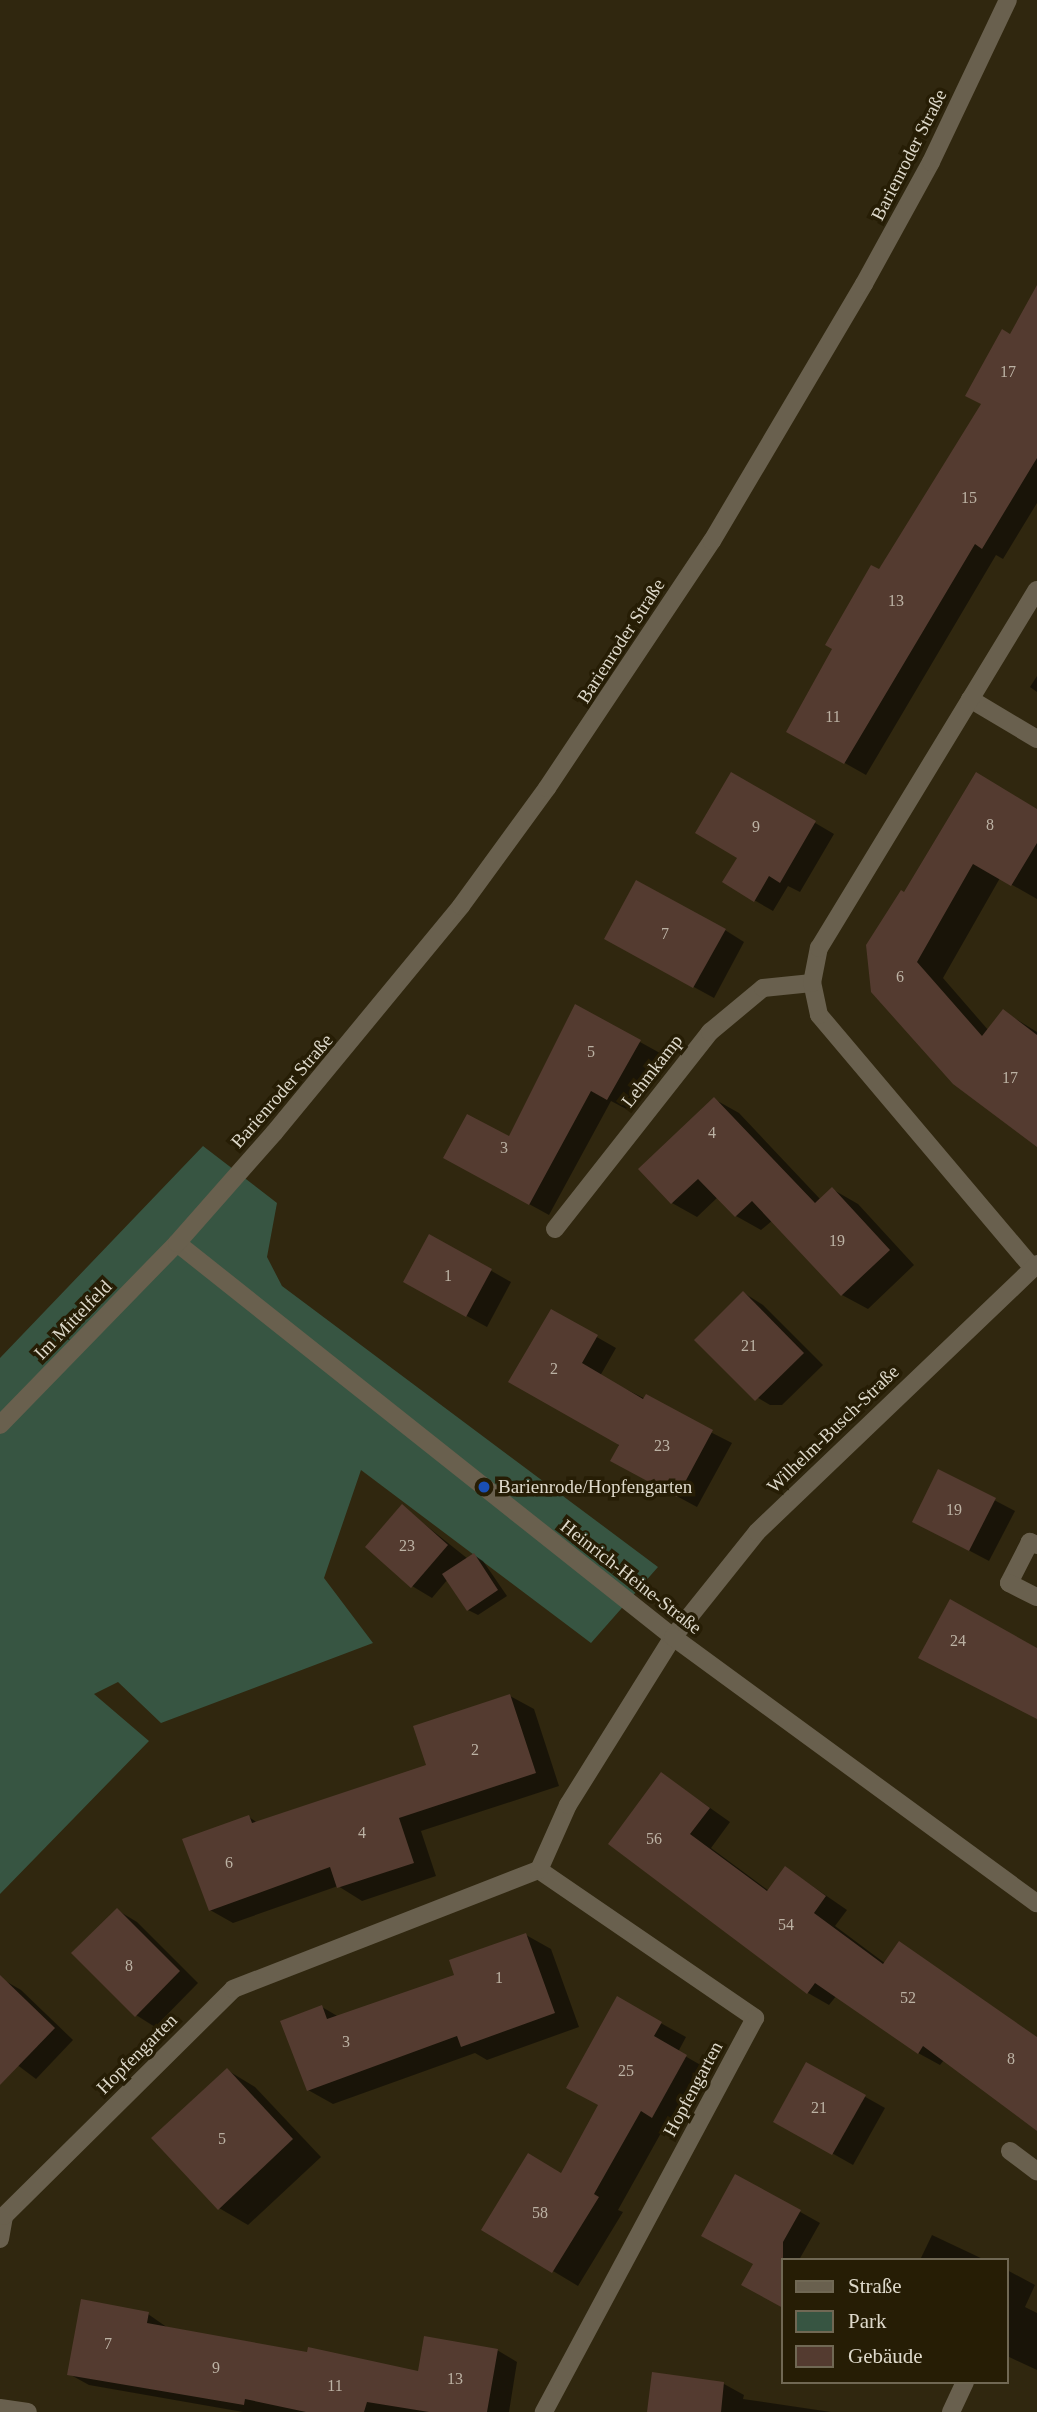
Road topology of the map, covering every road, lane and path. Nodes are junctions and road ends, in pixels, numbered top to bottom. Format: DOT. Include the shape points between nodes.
graph roads {
  1 [pos="1008,0"];
  2 [pos="1037,590"];
  3 [pos="970,699"];
  4 [pos="1037,738"];
  5 [pos="812,984"];
  6 [pos="555,1229"];
  7 [pos="177,1243"];
  8 [pos="1035,1265"];
  9 [pos="0,1425"];
  10 [pos="1037,1545"];
  11 [pos="1037,1597"];
  12 [pos="673,1637"];
  13 [pos="539,1870"];
  14 [pos="1037,1903"];
  15 [pos="1010,2151"];
  16 [pos="1037,2171"];
  17 [pos="0,2239"];
  18 [pos="964,2384"];
  19 [pos="0,2408"];
  20 [pos="28,2412"];
  21 [pos="544,2412"];
  22 [pos="951,2412"];
  1 -- 7 [label="street, Barienroder Straße" via="931,162 864,284 712,541 631,667 461,906 371,1019"];
  2 -- 3 [label="street"];
  3 -- 4 [label="street"];
  3 -- 5 [label="street" via="819,947"];
  5 -- 6 [label="street, Lehmkamp" via="763,988 710,1032"];
  5 -- 8 [label="street" via="819,1016"];
  7 -- 9 [label="street, Im Mittelfeld"];
  7 -- 12 [label="street, Heinrich-Heine-Straße"];
  8 -- 12 [label="street, Wilhelm-Busch-Straße" via="757,1532"];
  10 -- 11 [label="street" via="1030,1542 1009,1583"];
  12 -- 13 [label="street" via="568,1805"];
  12 -- 14 [label="street, Heinrich-Heine-Straße"];
  13 -- 17 [label="street, Hopfengarten" via="233,1989 4,2216"];
  13 -- 21 [label="street, Hopfengarten" via="755,2018"];
  15 -- 16 [label="street"];
  18 -- 22 [label="street"];
  19 -- 20 [label="street"];
}
